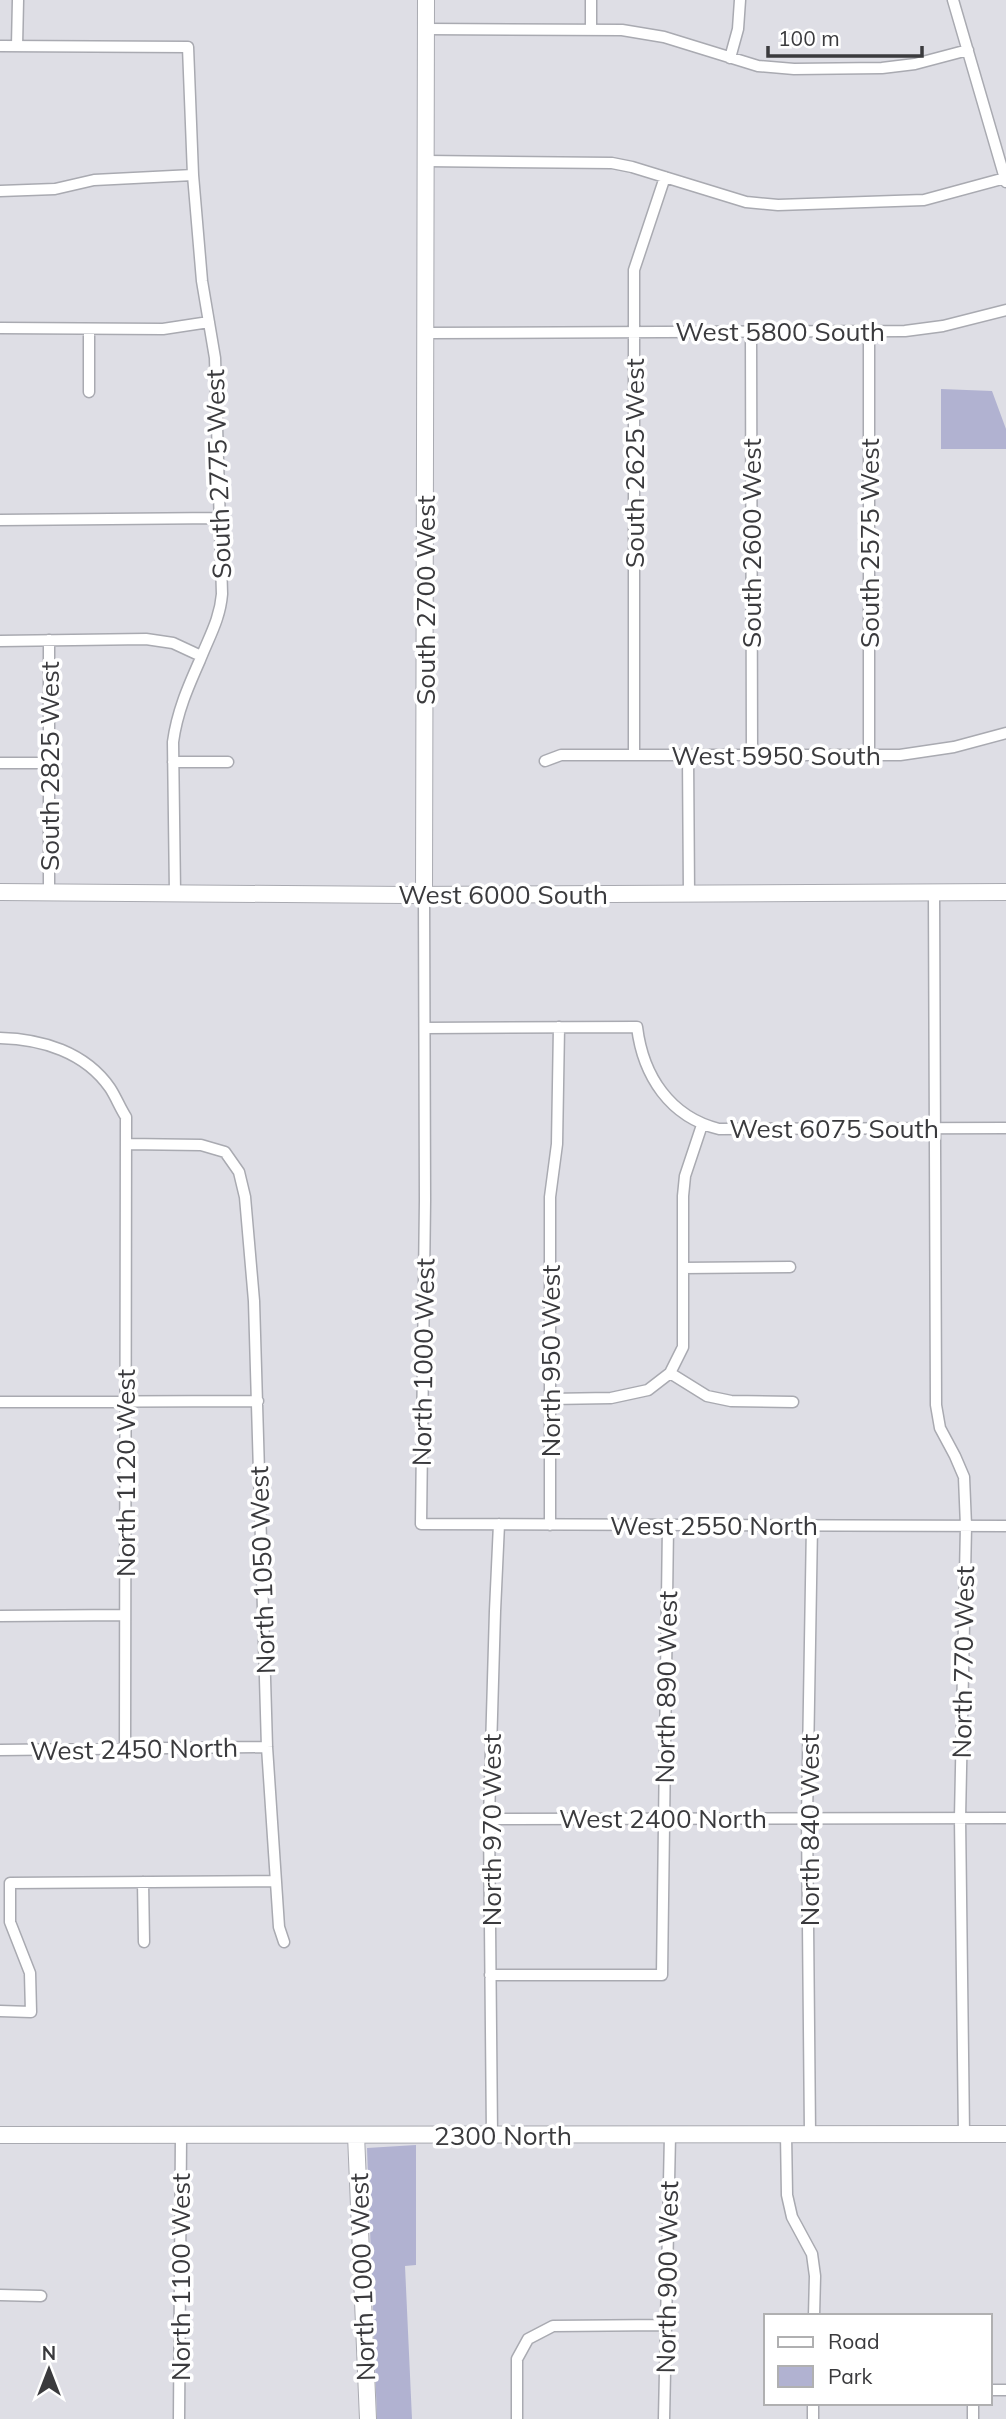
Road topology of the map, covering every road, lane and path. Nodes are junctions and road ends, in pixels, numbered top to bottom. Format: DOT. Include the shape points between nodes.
graph roads {
  1 [pos="18,0"];
  2 [pos="426,0"];
  3 [pos="591,0"];
  4 [pos="740,0"];
  5 [pos="953,0"];
  6 [pos="426,29"];
  7 [pos="591,29"];
  8 [pos="0,46"];
  9 [pos="17,47"];
  10 [pos="968,50"];
  11 [pos="730,58"];
  12 [pos="426,161"];
  13 [pos="193,175"];
  14 [pos="666,177"];
  15 [pos="1005,180"];
  16 [pos="0,191"];
  17 [pos="1006,310"];
  18 [pos="209,322"];
  19 [pos="0,328"];
  20 [pos="89,329"];
  21 [pos="869,331"];
  22 [pos="634,332"];
  23 [pos="751,332"];
  24 [pos="426,333"];
  25 [pos="89,392"];
  26 [pos="220,518"];
  27 [pos="0,520"];
  28 [pos="49,640"];
  29 [pos="0,641"];
  30 [pos="201,656"];
  31 [pos="1006,733"];
  32 [pos="634,755"];
  33 [pos="688,755"];
  34 [pos="752,755"];
  35 [pos="869,755"];
  36 [pos="545,761"];
  37 [pos="173,762"];
  38 [pos="228,762"];
  39 [pos="0,763"];
  40 [pos="49,763"];
  41 [pos="0,892"];
  42 [pos="49,892"];
  43 [pos="934,892"];
  44 [pos="1006,892"];
  45 [pos="175,893"];
  46 [pos="689,894"];
  47 [pos="424,895"];
  48 [pos="559,1027"];
  49 [pos="425,1028"];
  50 [pos="0,1038"];
  51 [pos="702,1125"];
  52 [pos="935,1128"];
  53 [pos="1006,1128"];
  54 [pos="125,1144"];
  55 [pos="425,1200"];
  56 [pos="790,1267"];
  57 [pos="683,1268"];
  58 [pos="670,1373"];
  59 [pos="550,1399"];
  60 [pos="258,1401"];
  61 [pos="0,1402"];
  62 [pos="125,1402"];
  63 [pos="793,1402"];
  64 [pos="421,1524"];
  65 [pos="499,1524"];
  66 [pos="550,1525"];
  67 [pos="667,1525"];
  68 [pos="812,1525"];
  69 [pos="966,1526"];
  70 [pos="1006,1526"];
  71 [pos="125,1615"];
  72 [pos="0,1616"];
  73 [pos="267,1747"];
  74 [pos="125,1749"];
  75 [pos="0,1750"];
  76 [pos="664,1818"];
  77 [pos="807,1818"];
  78 [pos="960,1818"];
  79 [pos="1006,1818"];
  80 [pos="489,1819"];
  81 [pos="276,1881"];
  82 [pos="143,1882"];
  83 [pos="284,1941"];
  84 [pos="144,1942"];
  85 [pos="491,1975"];
  86 [pos="0,2011"];
  87 [pos="0,2134"];
  88 [pos="786,2134"];
  89 [pos="810,2134"];
  90 [pos="964,2134"];
  91 [pos="1006,2134"];
  92 [pos="181,2135"];
  93 [pos="356,2135"];
  94 [pos="492,2135"];
  95 [pos="670,2135"];
  96 [pos="0,2295"];
  97 [pos="41,2295"];
  98 [pos="814,2314"];
  99 [pos="665,2325"];
  100 [pos="179,2419"];
  101 [pos="368,2419"];
  102 [pos="517,2419"];
  103 [pos="664,2419"];
  1 -- 9 [label="street"];
  2 -- 6 [label="street, South 2700 West"];
  3 -- 7 [label="street"];
  4 -- 11 [label="street"];
  5 -- 10 [label="street"];
  6 -- 7 [label="street"];
  6 -- 12 [label="street, South 2700 West"];
  7 -- 11 [label="street" via="664,37"];
  8 -- 9 [label="street"];
  9 -- 13 [label="street, South 2775 West" via="188,47"];
  10 -- 11 [label="street" via="883,68 794,69"];
  10 -- 15 [label="street"];
  12 -- 14 [label="street" via="612,163"];
  12 -- 24 [label="street, South 2700 West"];
  13 -- 16 [label="street"];
  13 -- 18 [label="street, South 2775 West"];
  14 -- 15 [label="street" via="746,202 778,205 924,200"];
  14 -- 22 [label="street, South 2625 West" via="634,270"];
  17 -- 21 [label="street, West 5800 South" via="943,326"];
  18 -- 20 [label="street" via="163,329"];
  18 -- 26 [label="street, South 2775 West" via="215,358"];
  19 -- 20 [label="street"];
  20 -- 25 [label="street"];
  21 -- 23 [label="street, West 5800 South"];
  21 -- 35 [label="street, South 2575 West"];
  22 -- 23 [label="street, West 5800 South"];
  22 -- 24 [label="street, West 5800 South"];
  22 -- 32 [label="street, South 2625 West"];
  23 -- 34 [label="street, South 2600 West"];
  24 -- 47 [label="street, South 2700 West"];
  26 -- 27 [label="street"];
  26 -- 30 [label="street, South 2775 West" via="221,610"];
  28 -- 29 [label="street"];
  28 -- 30 [label="street" via="146,639 173,643"];
  28 -- 40 [label="street, South 2825 West"];
  30 -- 37 [label="street, South 2775 West" via="176,717"];
  31 -- 35 [label="street, West 5950 South" via="954,747"];
  32 -- 33 [label="street, West 5950 South"];
  32 -- 36 [label="street, West 5950 South" via="561,755"];
  33 -- 34 [label="street, West 5950 South"];
  33 -- 46 [label="street"];
  34 -- 35 [label="street, West 5950 South"];
  37 -- 38 [label="street"];
  37 -- 45 [label="street, South 2775 West"];
  39 -- 40 [label="street"];
  40 -- 42 [label="street, South 2825 West"];
  41 -- 42 [label="street, West 6000 South"];
  42 -- 45 [label="street, West 6000 South"];
  43 -- 44 [label="street, West 6000 South"];
  43 -- 46 [label="street, West 6000 South"];
  43 -- 52 [label="street, North 770 West"];
  45 -- 47 [label="street, West 6000 South"];
  46 -- 47 [label="street, West 6000 South"];
  47 -- 49 [label="street, South 2700 West"];
  48 -- 49 [label="street"];
  48 -- 51 [label="street, West 6075 South" via="637,1027 652,1078 667,1100"];
  48 -- 59 [label="street, North 950 West" via="557,1144 550,1197"];
  49 -- 55 [label="street, South 2700 West"];
  50 -- 54 [label="street, North 1120 West" via="56,1046 84,1061 109,1087 125,1117"];
  51 -- 52 [label="street, West 6075 South" via="719,1129"];
  51 -- 57 [label="street" via="685,1176"];
  52 -- 53 [label="street, West 6075 South"];
  52 -- 69 [label="street, North 770 West" via="936,1405 940,1428 964,1477"];
  54 -- 60 [label="street, North 1050 West" via="201,1145 225,1152 239,1172 254,1301"];
  54 -- 62 [label="street, North 1120 West"];
  55 -- 64 [label="street, North 1000 West"];
  56 -- 57 [label="street"];
  57 -- 58 [label="street" via="683,1347"];
  58 -- 59 [label="street" via="648,1390 611,1398"];
  58 -- 63 [label="street" via="707,1396"];
  59 -- 66 [label="street, North 950 West"];
  60 -- 62 [label="street"];
  60 -- 73 [label="street, North 1050 West"];
  61 -- 62 [label="street"];
  62 -- 71 [label="street, North 1120 West"];
  64 -- 65 [label="street, West 2550 North"];
  65 -- 66 [label="street, West 2550 North"];
  65 -- 80 [label="street, North 970 West"];
  66 -- 67 [label="street, West 2550 North"];
  67 -- 68 [label="street, West 2550 North"];
  67 -- 76 [label="street, North 890 West"];
  68 -- 69 [label="street, West 2550 North"];
  68 -- 77 [label="street, North 840 West"];
  69 -- 70 [label="street, West 2550 North"];
  69 -- 78 [label="street, North 770 West"];
  71 -- 72 [label="street"];
  71 -- 74 [label="street, North 1120 West"];
  73 -- 74 [label="street, West 2450 North"];
  73 -- 81 [label="street, North 1050 West"];
  74 -- 75 [label="street, West 2450 North"];
  76 -- 77 [label="street, West 2400 North"];
  76 -- 80 [label="street, West 2400 North"];
  76 -- 85 [label="street, North 890 West" via="662,1975"];
  77 -- 78 [label="street, West 2400 North"];
  77 -- 89 [label="street, North 840 West"];
  78 -- 79 [label="street, West 2400 North"];
  78 -- 90 [label="street, North 770 West"];
  80 -- 85 [label="street, North 970 West"];
  81 -- 82 [label="street"];
  81 -- 83 [label="street, North 1050 West"];
  82 -- 84 [label="street"];
  82 -- 86 [label="street" via="10,1883 10,1922 30,1973 31,2012"];
  85 -- 94 [label="street, North 970 West"];
  87 -- 92 [label="street, 2300 North"];
  88 -- 89 [label="street, 2300 North"];
  88 -- 95 [label="street, 2300 North"];
  88 -- 98 [label="street" via="787,2195 792,2217 812,2254"];
  89 -- 90 [label="street, 2300 North"];
  90 -- 91 [label="street, 2300 North"];
  92 -- 93 [label="street, 2300 North"];
  92 -- 100 [label="street, North 1100 West"];
  93 -- 94 [label="street, 2300 North"];
  93 -- 101 [label="street, North 1000 West"];
  94 -- 95 [label="street, 2300 North"];
  95 -- 99 [label="street, North 900 West"];
  96 -- 97 [label="street"];
  99 -- 102 [label="street" via="553,2326 528,2339 517,2359"];
  99 -- 103 [label="street, North 900 West"];
}
